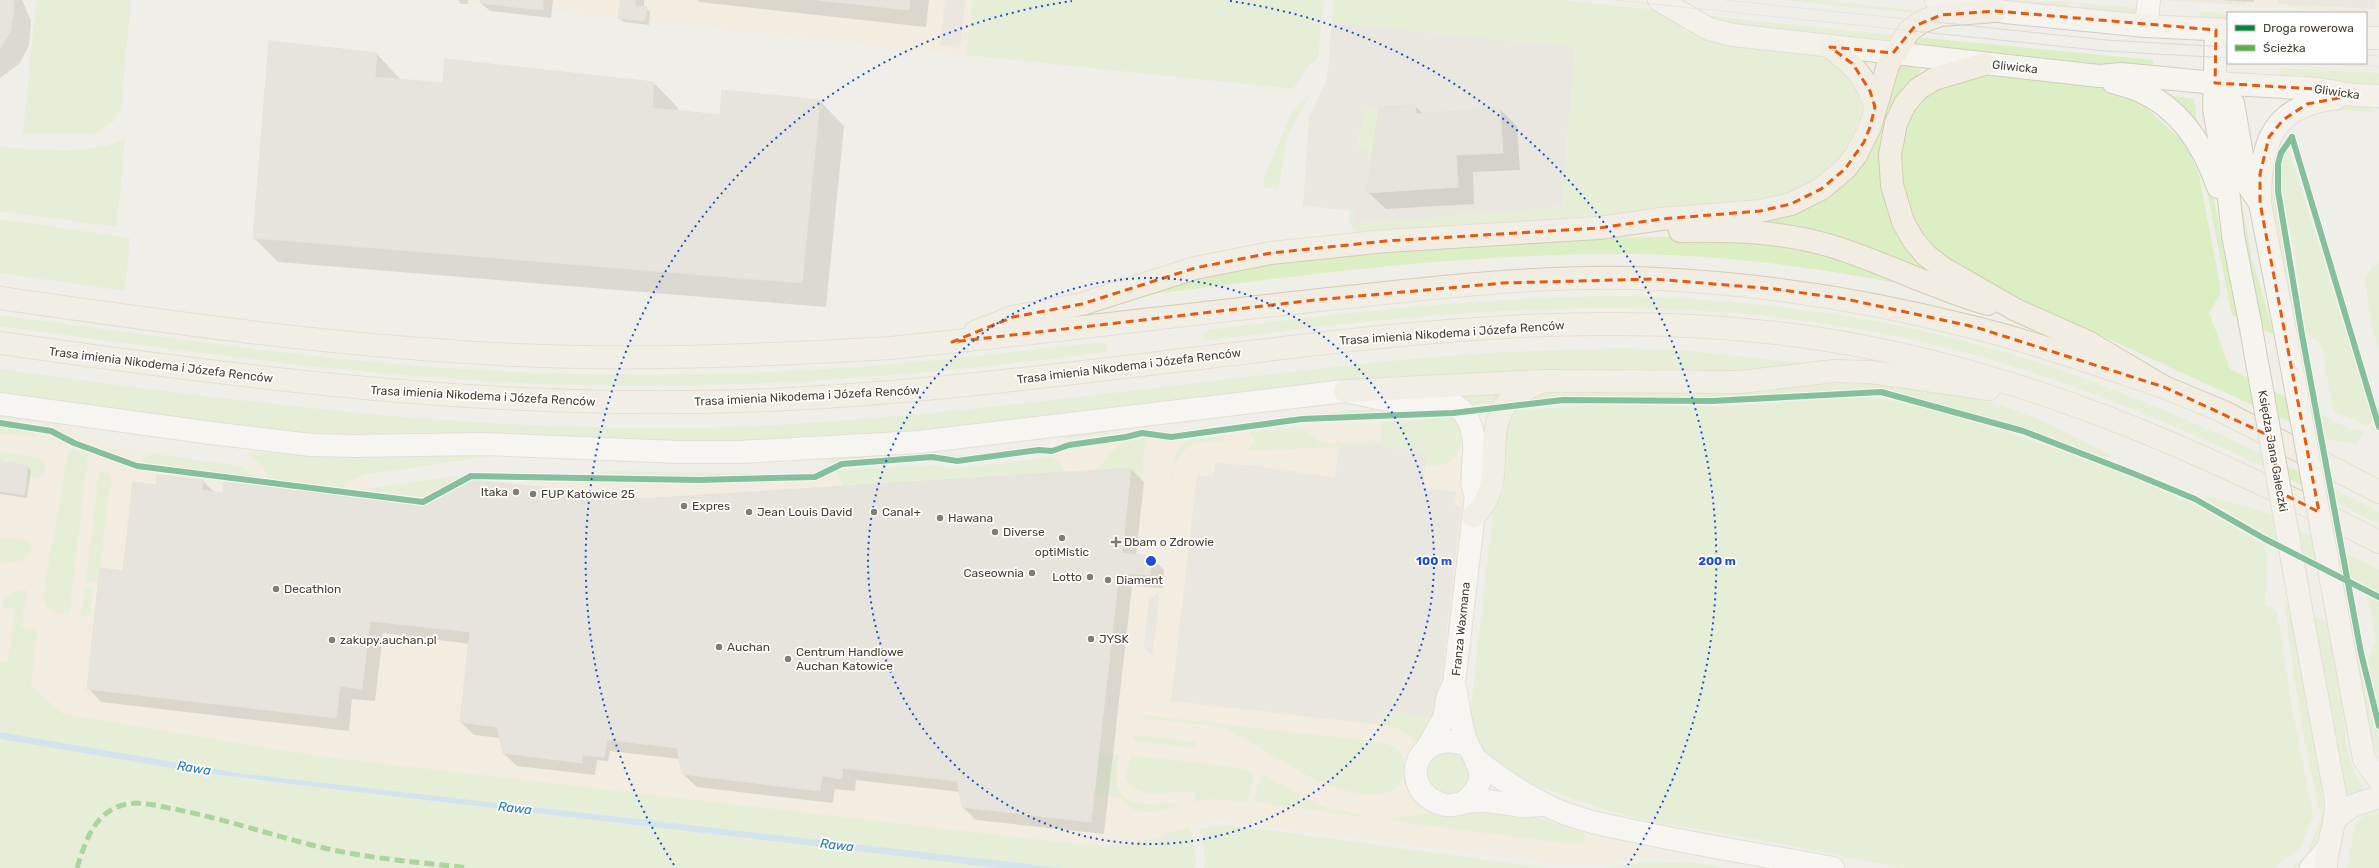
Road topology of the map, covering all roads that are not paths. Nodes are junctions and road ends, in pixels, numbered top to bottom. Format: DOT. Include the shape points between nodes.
graph roads {
  1 [pos="1659,0"];
  2 [pos="1936,0"];
  3 [pos="2149,0"];
  4 [pos="1983,5"];
  5 [pos="2146,26"];
  6 [pos="2222,30"];
  7 [pos="2367,38"];
  8 [pos="2379,38"];
  9 [pos="1830,47"];
  10 [pos="1893,53"];
  11 [pos="1985,64"];
  12 [pos="2099,76"];
  13 [pos="2215,83"];
  14 [pos="2354,96"];
  15 [pos="2379,96"];
  16 [pos="1875,107"];
  17 [pos="2260,203"];
  18 [pos="1601,228"];
  19 [pos="2233,235"];
  20 [pos="0,298"];
  21 [pos="2016,310"];
  22 [pos="952,342"];
  23 [pos="0,344"];
  24 [pos="1542,381"];
  25 [pos="2164,387"];
  26 [pos="1345,391"];
  27 [pos="2062,399"];
  28 [pos="0,404"];
  29 [pos="2379,492"];
  30 [pos="1473,516"];
  31 [pos="2379,542"];
  32 [pos="1454,684"];
  33 [pos="1427,748"];
  34 [pos="1473,753"];
  35 [pos="2379,780"];
  36 [pos="2379,796"];
  37 [pos="1464,802"];
  38 [pos="1544,805"];
  39 [pos="2336,818"];
  40 [pos="2327,858"];
  41 [pos="1833,868"];
  42 [pos="2312,868"];
  1 -- 9 [label="street, Gliwicka" via="1709,30"];
  2 -- 4 [label="street"];
  3 -- 5 [label="street"];
  4 -- 5 [label="street"];
  4 -- 10 [label="main road" via="1923,21 1909,31"];
  5 -- 6 [label="street"];
  6 -- 13 [label="street, Księdza Jana Gałeczki"];
  7 -- 8 [label="street"];
  9 -- 10 [label="street, Gliwicka"];
  9 -- 16 [label="main road" via="1853,64 1863,76"];
  10 -- 11 [label="street, Gliwicka"];
  10 -- 16 [label="main road"];
  11 -- 12 [label="street, Gliwicka"];
  11 -- 21 [label="main road" via="1934,79 1918,89 1905,104 1896,123 1892,142 1892,185 1903,222 1926,255 1941,267"];
  12 -- 13 [label="street, Gliwicka" via="2121,74"];
  12 -- 19 [label="street" via="2157,100 2188,129 2210,164"];
  13 -- 14 [label="street, Gliwicka" via="2318,89"];
  13 -- 17 [label="street" via="2233,103 2247,184"];
  13 -- 19 [label="street, Księdza Jana Gałeczki" via="2214,108"];
  14 -- 15 [label="street, Gliwicka"];
  14 -- 17 [label="street" via="2307,104 2279,124 2269,137 2262,159"];
  16 -- 18 [label="main road" via="1870,128 1856,155 1833,180 1806,198 1760,210 1661,219"];
  17 -- 35 [label="street, bridge" via="2364,758"];
  18 -- 21 [label="main road" via="1751,231 1793,236 1872,260 1971,300"];
  18 -- 22 [label="main road" via="1386,241 1271,253 1195,268 1082,304 1013,317"];
  19 -- 39 [label="street, Księdza Jana Gałeczki, bridge" via="2334,787"];
  20 -- 22 [label="main road" via="316,340 517,355 656,359 809,354"];
  21 -- 25 [label="main road" via="2088,342"];
  22 -- 25 [label="main road" via="1428,288 1550,281 1654,279 1775,289 1846,299 1932,317 2014,338"];
  23 -- 27 [label="main road, Trasa imienia Nikodema i Józefa Renców" via="158,366 336,386 538,401 660,403 878,394 1392,336 1513,327 1635,324 1762,332 1853,344 1933,362"];
  24 -- 26 [label="main road"];
  24 -- 27 [label="main road" via="1740,382 1834,371 1871,372"];
  24 -- 30 [label="main road" via="1517,395 1504,407 1498,421 1490,496 1484,507"];
  25 -- 29 [label="main road" via="2224,412"];
  26 -- 28 [label="street, Franza Waxmana" via="911,443 739,452 484,444 311,445"];
  26 -- 30 [label="street, Franza Waxmana" via="1391,400 1435,400 1455,404 1467,418 1473,436 1475,461 1471,488 1476,495"];
  27 -- 31 [label="main road, Trasa imienia Nikodema i Józefa Renców" via="2239,472"];
  30 -- 32 [label="street, Franza Waxmana"];
  32 -- 33 [label="street" via="1448,696 1444,718"];
  32 -- 34 [label="street" via="1461,722"];
  33 -- 34 [label="street" via="1443,741"];
  33 -- 37 [label="street" via="1419,757 1416,768 1419,787 1427,797 1442,804"];
  34 -- 37 [label="street" via="1480,782 1472,796"];
  34 -- 38 [label="street" via="1508,783"];
  36 -- 39 [label="street" via="2352,806"];
  37 -- 38 [label="street" via="1481,800 1521,806"];
  38 -- 41 [label="street" via="1612,826 1670,839"];
  39 -- 40 [label="street, Księdza Jana Gałeczki"];
  40 -- 42 [label="street"];
}
